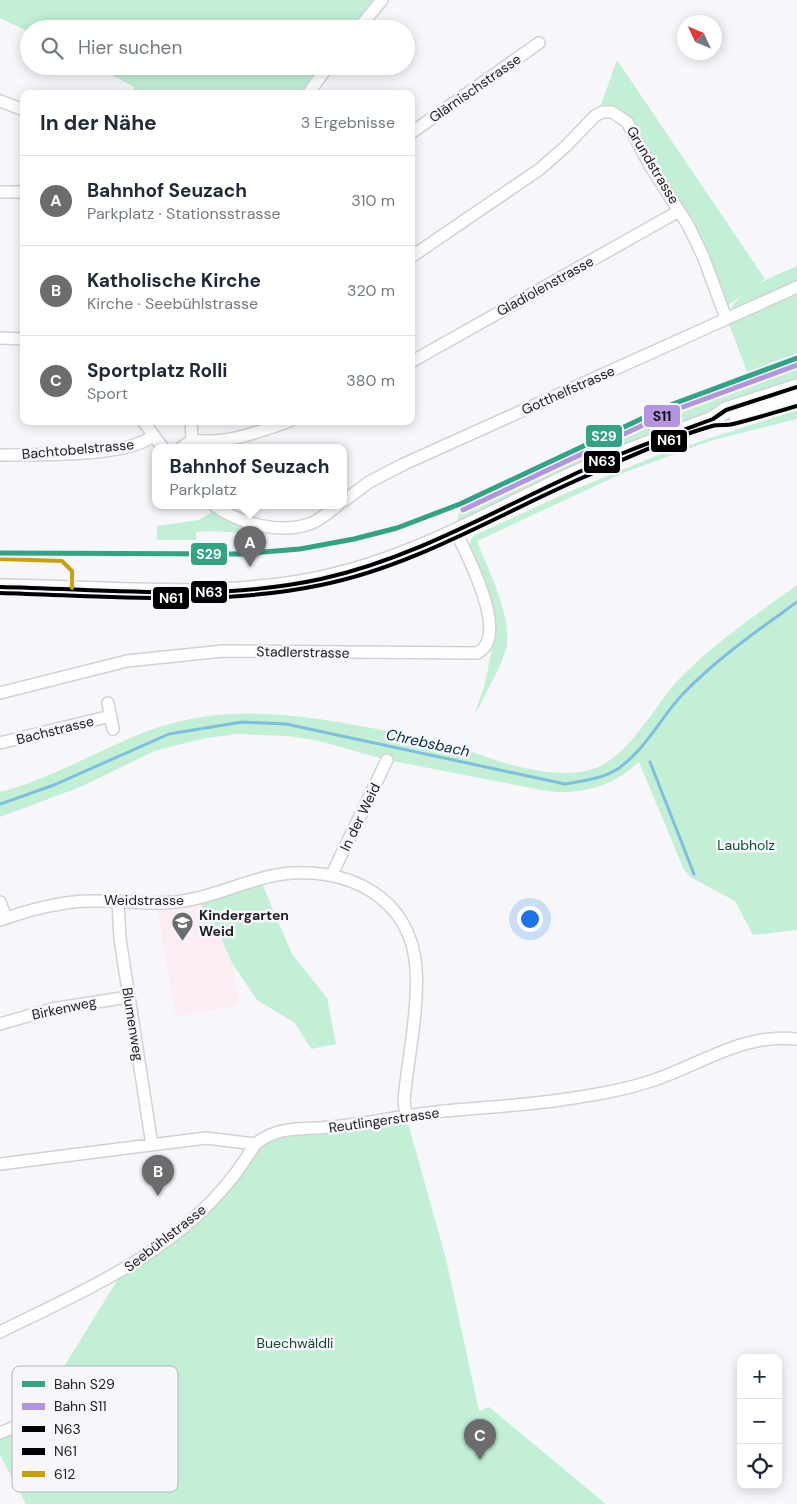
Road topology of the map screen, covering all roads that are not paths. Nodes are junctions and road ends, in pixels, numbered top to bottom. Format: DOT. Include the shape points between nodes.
graph roads {
  1 [pos="382,0"];
  2 [pos="365,20"];
  3 [pos="539,43"];
  4 [pos="322,75"];
  5 [pos="311,90"];
  6 [pos="0,100"];
  7 [pos="20,108"];
  8 [pos="415,130"];
  9 [pos="0,192"];
  10 [pos="20,192"];
  11 [pos="679,211"];
  12 [pos="415,254"];
  13 [pos="797,287"];
  14 [pos="726,318"];
  15 [pos="0,338"];
  16 [pos="20,339"];
  17 [pos="415,360"];
  18 [pos="797,387"];
  19 [pos="797,399"];
  20 [pos="714,419"];
  21 [pos="146,425"];
  22 [pos="191,425"];
  23 [pos="277,425"];
  24 [pos="153,436"];
  25 [pos="192,440"];
  26 [pos="160,444"];
  27 [pos="186,444"];
  28 [pos="0,455"];
  29 [pos="347,498"];
  30 [pos="220,509"];
  31 [pos="333,509"];
  32 [pos="456,532"];
  33 [pos="0,587"];
  34 [pos="0,693"];
  35 [pos="108,703"];
  36 [pos="111,716"];
  37 [pos="113,729"];
  38 [pos="0,743"];
  39 [pos="388,760"];
  40 [pos="332,874"];
  41 [pos="118,901"];
  42 [pos="0,902"];
  43 [pos="3,919"];
  44 [pos="128,997"];
  45 [pos="0,1024"];
  46 [pos="797,1040"];
  47 [pos="406,1116"];
  48 [pos="254,1144"];
  49 [pos="152,1145"];
  50 [pos="0,1164"];
  51 [pos="0,1332"];
  52 [pos="12,1428"];
  53 [pos="0,1433"];
  1 -- 2 [label="street"];
  3 -- 8 [label="street, Glärnischstrasse"];
  4 -- 5 [label="street"];
  6 -- 7 [label="street"];
  9 -- 10 [label="street"];
  11 -- 12 [label="street, Grundstrasse" via="627,122 617,114 602,112 591,118 540,169"];
  11 -- 14 [label="street, Grundstrasse" via="703,256"];
  11 -- 17 [label="street, Gladiolenstrasse"];
  13 -- 14 [label="street, Gotthelfstrasse"];
  14 -- 29 [label="street, Gotthelfstrasse" via="397,468"];
  15 -- 16 [label="street"];
  18 -- 20 [label="main road" via="726,410"];
  19 -- 20 [label="main road" via="729,419"];
  20 -- 32 [label="main road" via="564,479"];
  21 -- 24 [label="street"];
  22 -- 25 [label="street"];
  23 -- 25 [label="street" via="228,440"];
  24 -- 26 [label="street"];
  24 -- 28 [label="street, Bachtobelstrasse" via="132,447"];
  25 -- 27 [label="street"];
  30 -- 31 [label="street" via="251,522 289,527 316,521"];
  32 -- 33 [label="main road" via="363,568 268,587 184,590"];
  32 -- 34 [label="street, Stadlerstrasse" via="475,573 486,609 490,638 478,653 206,651 120,662"];
  35 -- 36 [label="street, Bachstrasse"];
  36 -- 37 [label="street, Bachstrasse"];
  36 -- 38 [label="street, Bachstrasse"];
  39 -- 40 [label="street, In der Weid"];
  40 -- 41 [label="street, Weidstrasse" via="266,877 210,896 177,902"];
  40 -- 47 [label="street, Weidstrasse" via="367,888 384,901 403,925 413,948 416,983 404,1100"];
  41 -- 43 [label="street, Weidstrasse" via="63,904"];
  41 -- 44 [label="street, Blumenweg"];
  42 -- 43 [label="street"];
  44 -- 45 [label="street, Birkenweg" via="52,1009"];
  44 -- 49 [label="street, Blumenweg"];
  46 -- 47 [label="street, Reutlingerstrasse" via="776,1037 739,1045 657,1079 620,1090 551,1101"];
  47 -- 48 [label="street, Reutlingerstrasse" via="330,1127 280,1130"];
  48 -- 49 [label="street" via="206,1138"];
  48 -- 51 [label="street, Seebühlstrasse" via="240,1170 213,1201 153,1251 123,1271"];
  49 -- 50 [label="street"];
  52 -- 53 [label="street"];
}
